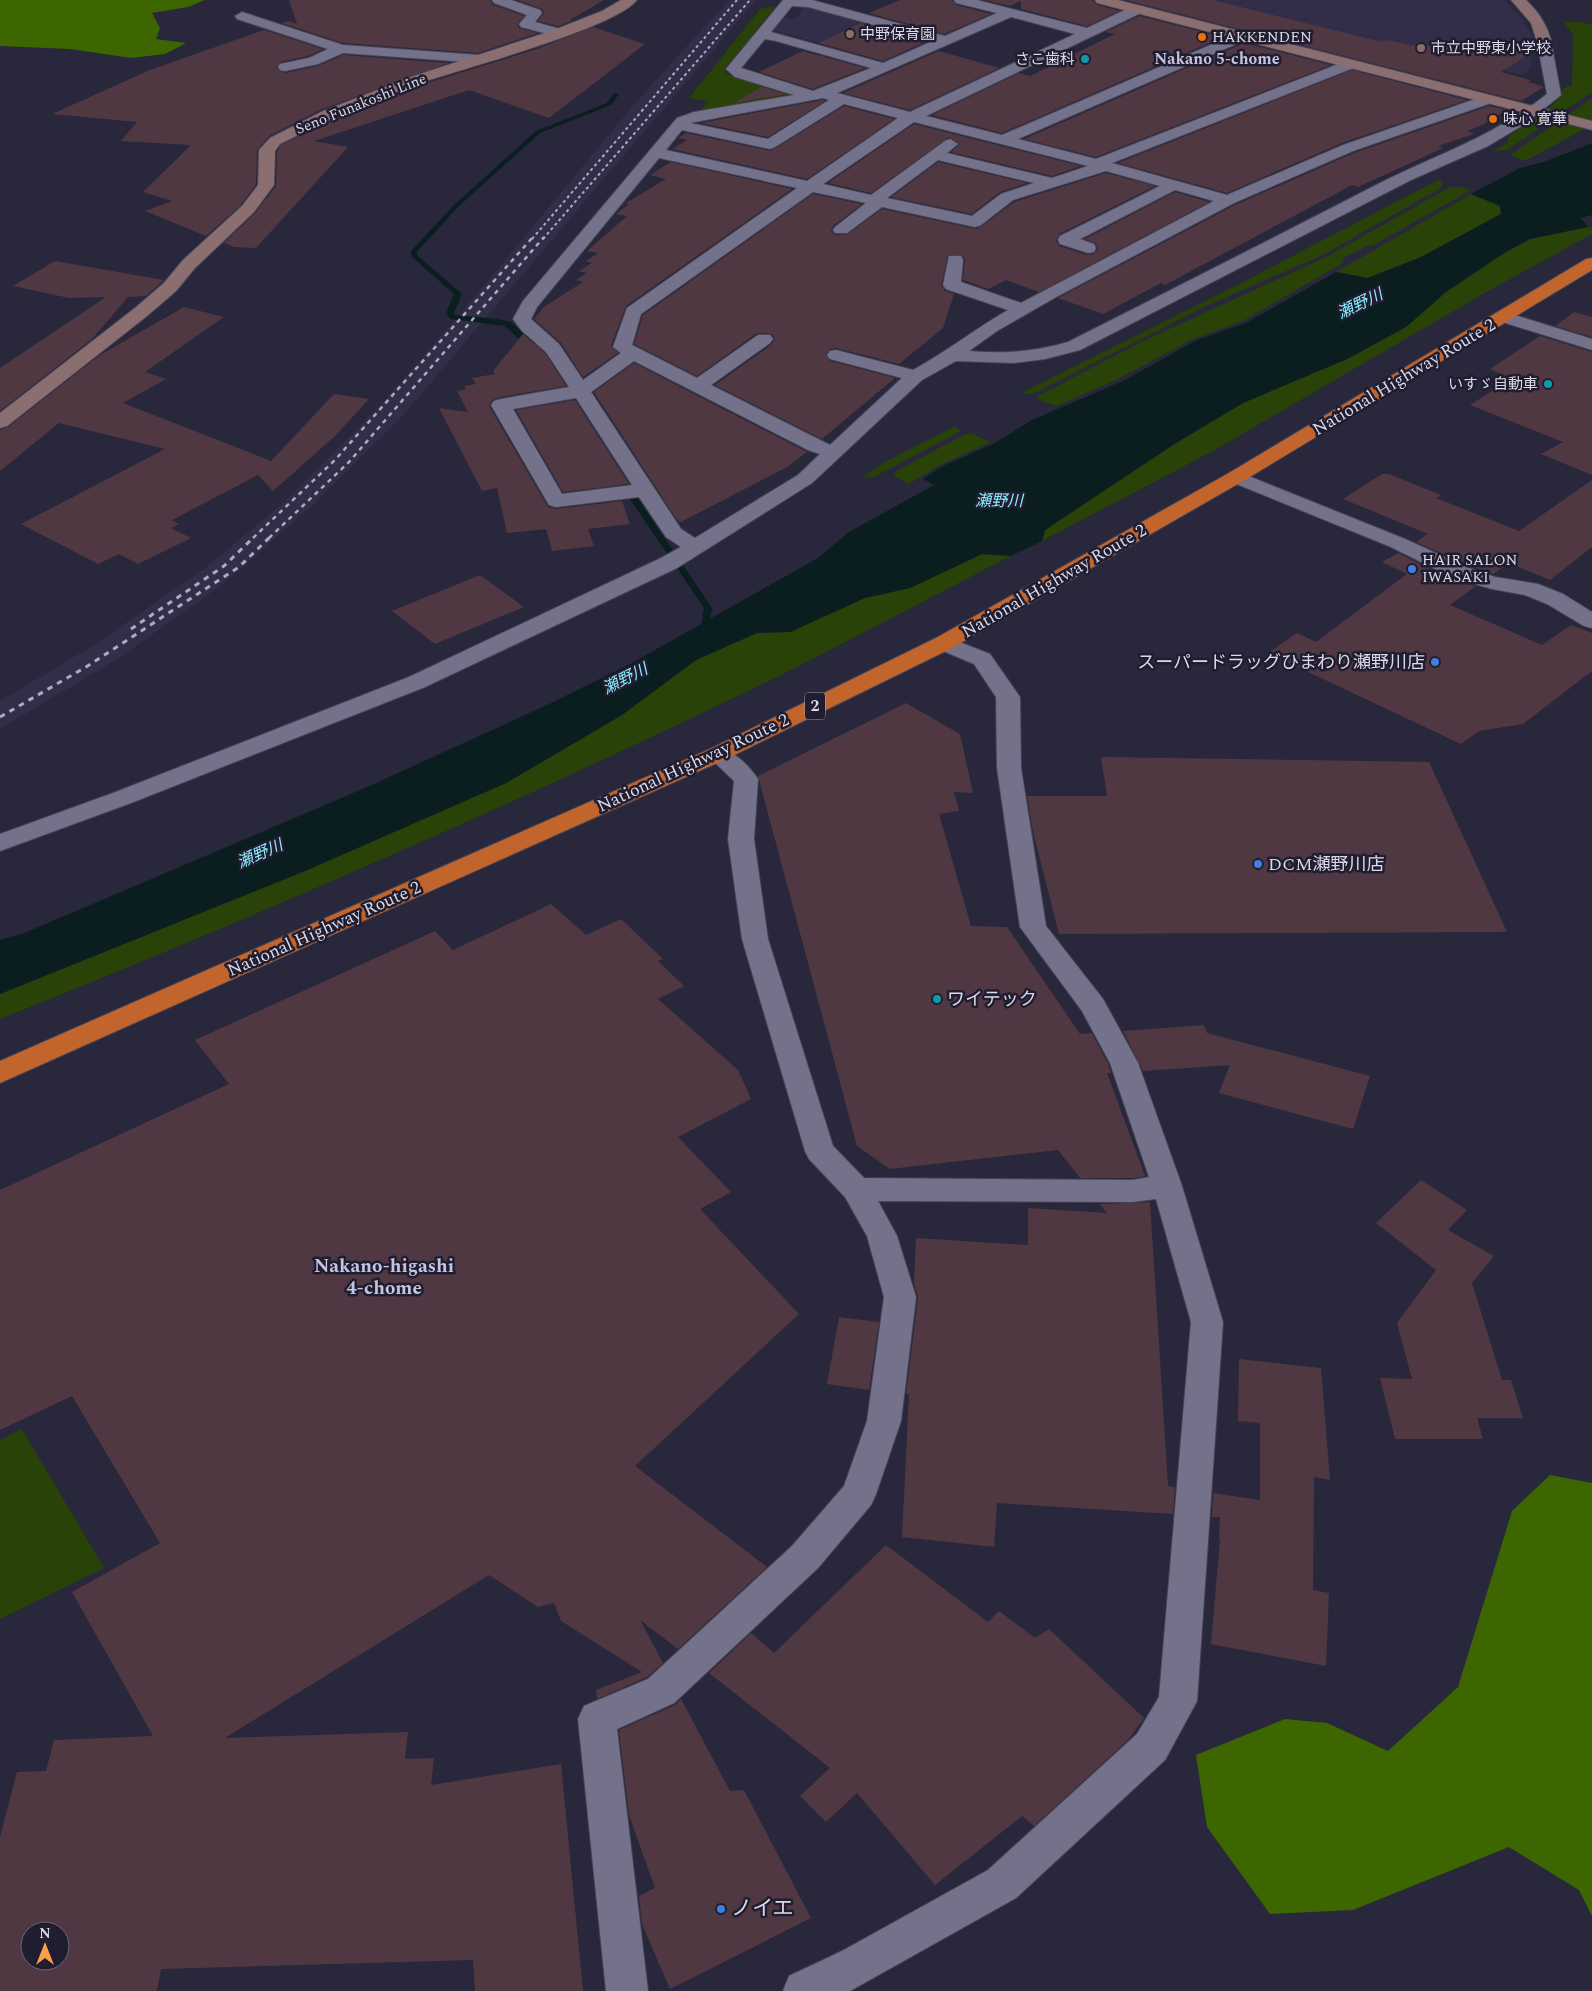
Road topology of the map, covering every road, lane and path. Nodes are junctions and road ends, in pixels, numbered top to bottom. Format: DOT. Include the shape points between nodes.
graph roads {
  1 [pos="499,0"];
  2 [pos="630,0"];
  3 [pos="961,0"];
  4 [pos="1102,0"];
  5 [pos="1518,0"];
  6 [pos="789,1"];
  7 [pos="1138,9"];
  8 [pos="1009,13"];
  9 [pos="242,16"];
  10 [pos="559,33"];
  11 [pos="1088,33"];
  12 [pos="762,34"];
  13 [pos="1243,36"];
  14 [pos="946,40"];
  15 [pos="341,49"];
  16 [pos="1546,52"];
  17 [pos="480,59"];
  18 [pos="1351,64"];
  19 [pos="285,67"];
  20 [pos="883,67"];
  21 [pos="817,95"];
  22 [pos="841,99"];
  23 [pos="1489,99"];
  24 [pos="1537,112"];
  25 [pos="910,117"];
  26 [pos="679,125"];
  27 [pos="1592,126"];
  28 [pos="970,131"];
  29 [pos="1004,140"];
  30 [pos="657,154"];
  31 [pos="936,154"];
  32 [pos="1101,165"];
  33 [pos="1054,183"];
  34 [pos="1174,185"];
  35 [pos="808,187"];
  36 [pos="1228,200"];
  37 [pos="875,202"];
  38 [pos="841,230"];
  39 [pos="1088,248"];
  40 [pos="955,260"];
  41 [pos="1592,264"];
  42 [pos="1022,309"];
  43 [pos="1505,317"];
  44 [pos="764,339"];
  45 [pos="1592,346"];
  46 [pos="632,353"];
  47 [pos="836,355"];
  48 [pos="953,355"];
  49 [pos="916,376"];
  50 [pos="698,386"];
  51 [pos="581,391"];
  52 [pos="0,422"];
  53 [pos="834,452"];
  54 [pos="1236,477"];
  55 [pos="644,490"];
  56 [pos="691,548"];
  57 [pos="1592,621"];
  58 [pos="944,643"];
  59 [pos="718,754"];
  60 [pos="0,843"];
  61 [pos="0,1073"];
  62 [pos="1167,1186"];
  63 [pos="856,1190"];
  64 [pos="627,1991"];
  65 [pos="804,1991"];
  1 -- 10 [label="street" via="535,13 526,24"];
  2 -- 10 [label="main road, Seno Funakoshi Line" via="607,14"];
  3 -- 8 [label="street"];
  4 -- 7 [label="main road"];
  5 -- 16 [label="main road" via="1539,23 1546,38"];
  6 -- 12 [label="street"];
  6 -- 14 [label="street" via="808,3"];
  7 -- 11 [label="street"];
  7 -- 13 [label="main road"];
  8 -- 11 [label="street"];
  8 -- 14 [label="street"];
  9 -- 15 [label="street"];
  10 -- 17 [label="main road, Seno Funakoshi Line"];
  11 -- 25 [label="street"];
  12 -- 20 [label="street"];
  12 -- 21 [label="street" via="733,69 740,74"];
  13 -- 18 [label="main road"];
  13 -- 29 [label="street"];
  14 -- 20 [label="street"];
  15 -- 17 [label="street"];
  15 -- 19 [label="street" via="313,61"];
  16 -- 24 [label="street" via="1554,95"];
  17 -- 52 [label="main road, Seno Funakoshi Line" via="328,114 275,141 267,150 266,185 248,209 141,312"];
  18 -- 23 [label="main road"];
  18 -- 32 [label="street"];
  20 -- 21 [label="street"];
  21 -- 22 [label="street"];
  21 -- 26 [label="street" via="694,116"];
  22 -- 25 [label="street"];
  22 -- 26 [label="street" via="770,144"];
  23 -- 24 [label="main road"];
  23 -- 36 [label="street" via="1348,148"];
  24 -- 27 [label="main road"];
  24 -- 48 [label="street" via="1074,346 1056,352 980,359"];
  25 -- 28 [label="street"];
  25 -- 35 [label="street"];
  26 -- 30 [label="street"];
  28 -- 29 [label="street"];
  28 -- 31 [label="street"];
  29 -- 32 [label="street"];
  30 -- 35 [label="street"];
  30 -- 51 [label="street" via="529,305 522,319 553,348"];
  31 -- 33 [label="street"];
  31 -- 37 [label="street"];
  32 -- 33 [label="street"];
  32 -- 34 [label="street"];
  33 -- 37 [label="street" via="1007,197 975,222"];
  34 -- 36 [label="street"];
  34 -- 39 [label="street" via="1066,240"];
  35 -- 37 [label="street"];
  35 -- 46 [label="street" via="633,312 622,347"];
  36 -- 42 [label="street"];
  37 -- 38 [label="street"];
  40 -- 42 [label="street" via="952,285"];
  41 -- 43 [label="highway, National Highway Route 2 / 2"];
  42 -- 48 [label="street"];
  43 -- 45 [label="street"];
  43 -- 54 [label="highway, National Highway Route 2 / 2"];
  44 -- 50 [label="street"];
  46 -- 50 [label="street"];
  46 -- 51 [label="street"];
  47 -- 49 [label="street"];
  48 -- 49 [label="street"];
  49 -- 53 [label="street"];
  50 -- 53 [label="street" via="815,446"];
  51 -- 55 [label="street"];
  51 -- 55 [label="street" via="501,405 556,501"];
  53 -- 56 [label="street" via="805,479"];
  54 -- 57 [label="street" via="1398,543 1461,573 1492,584 1530,589 1555,599"];
  54 -- 58 [label="highway, National Highway Route 2 / 2"];
  55 -- 56 [label="street" via="674,533"];
  56 -- 60 [label="street" via="668,563 417,682"];
  58 -- 59 [label="highway, National Highway Route 2 / 2"];
  58 -- 62 [label="street" via="982,660 1008,697 1009,768 1033,927 1093,1006 1124,1063"];
  59 -- 61 [label="highway, National Highway Route 2 / 2"];
  59 -- 63 [label="street" via="746,779 741,840 755,939 820,1151"];
  62 -- 63 [label="street" via="1134,1190"];
  62 -- 65 [label="street" via="1207,1322 1178,1701 1151,1747 1002,1884 857,1966"];
  63 -- 64 [label="street" via="882,1236 900,1297 884,1421 859,1494 805,1557 661,1691 597,1720"];
}
